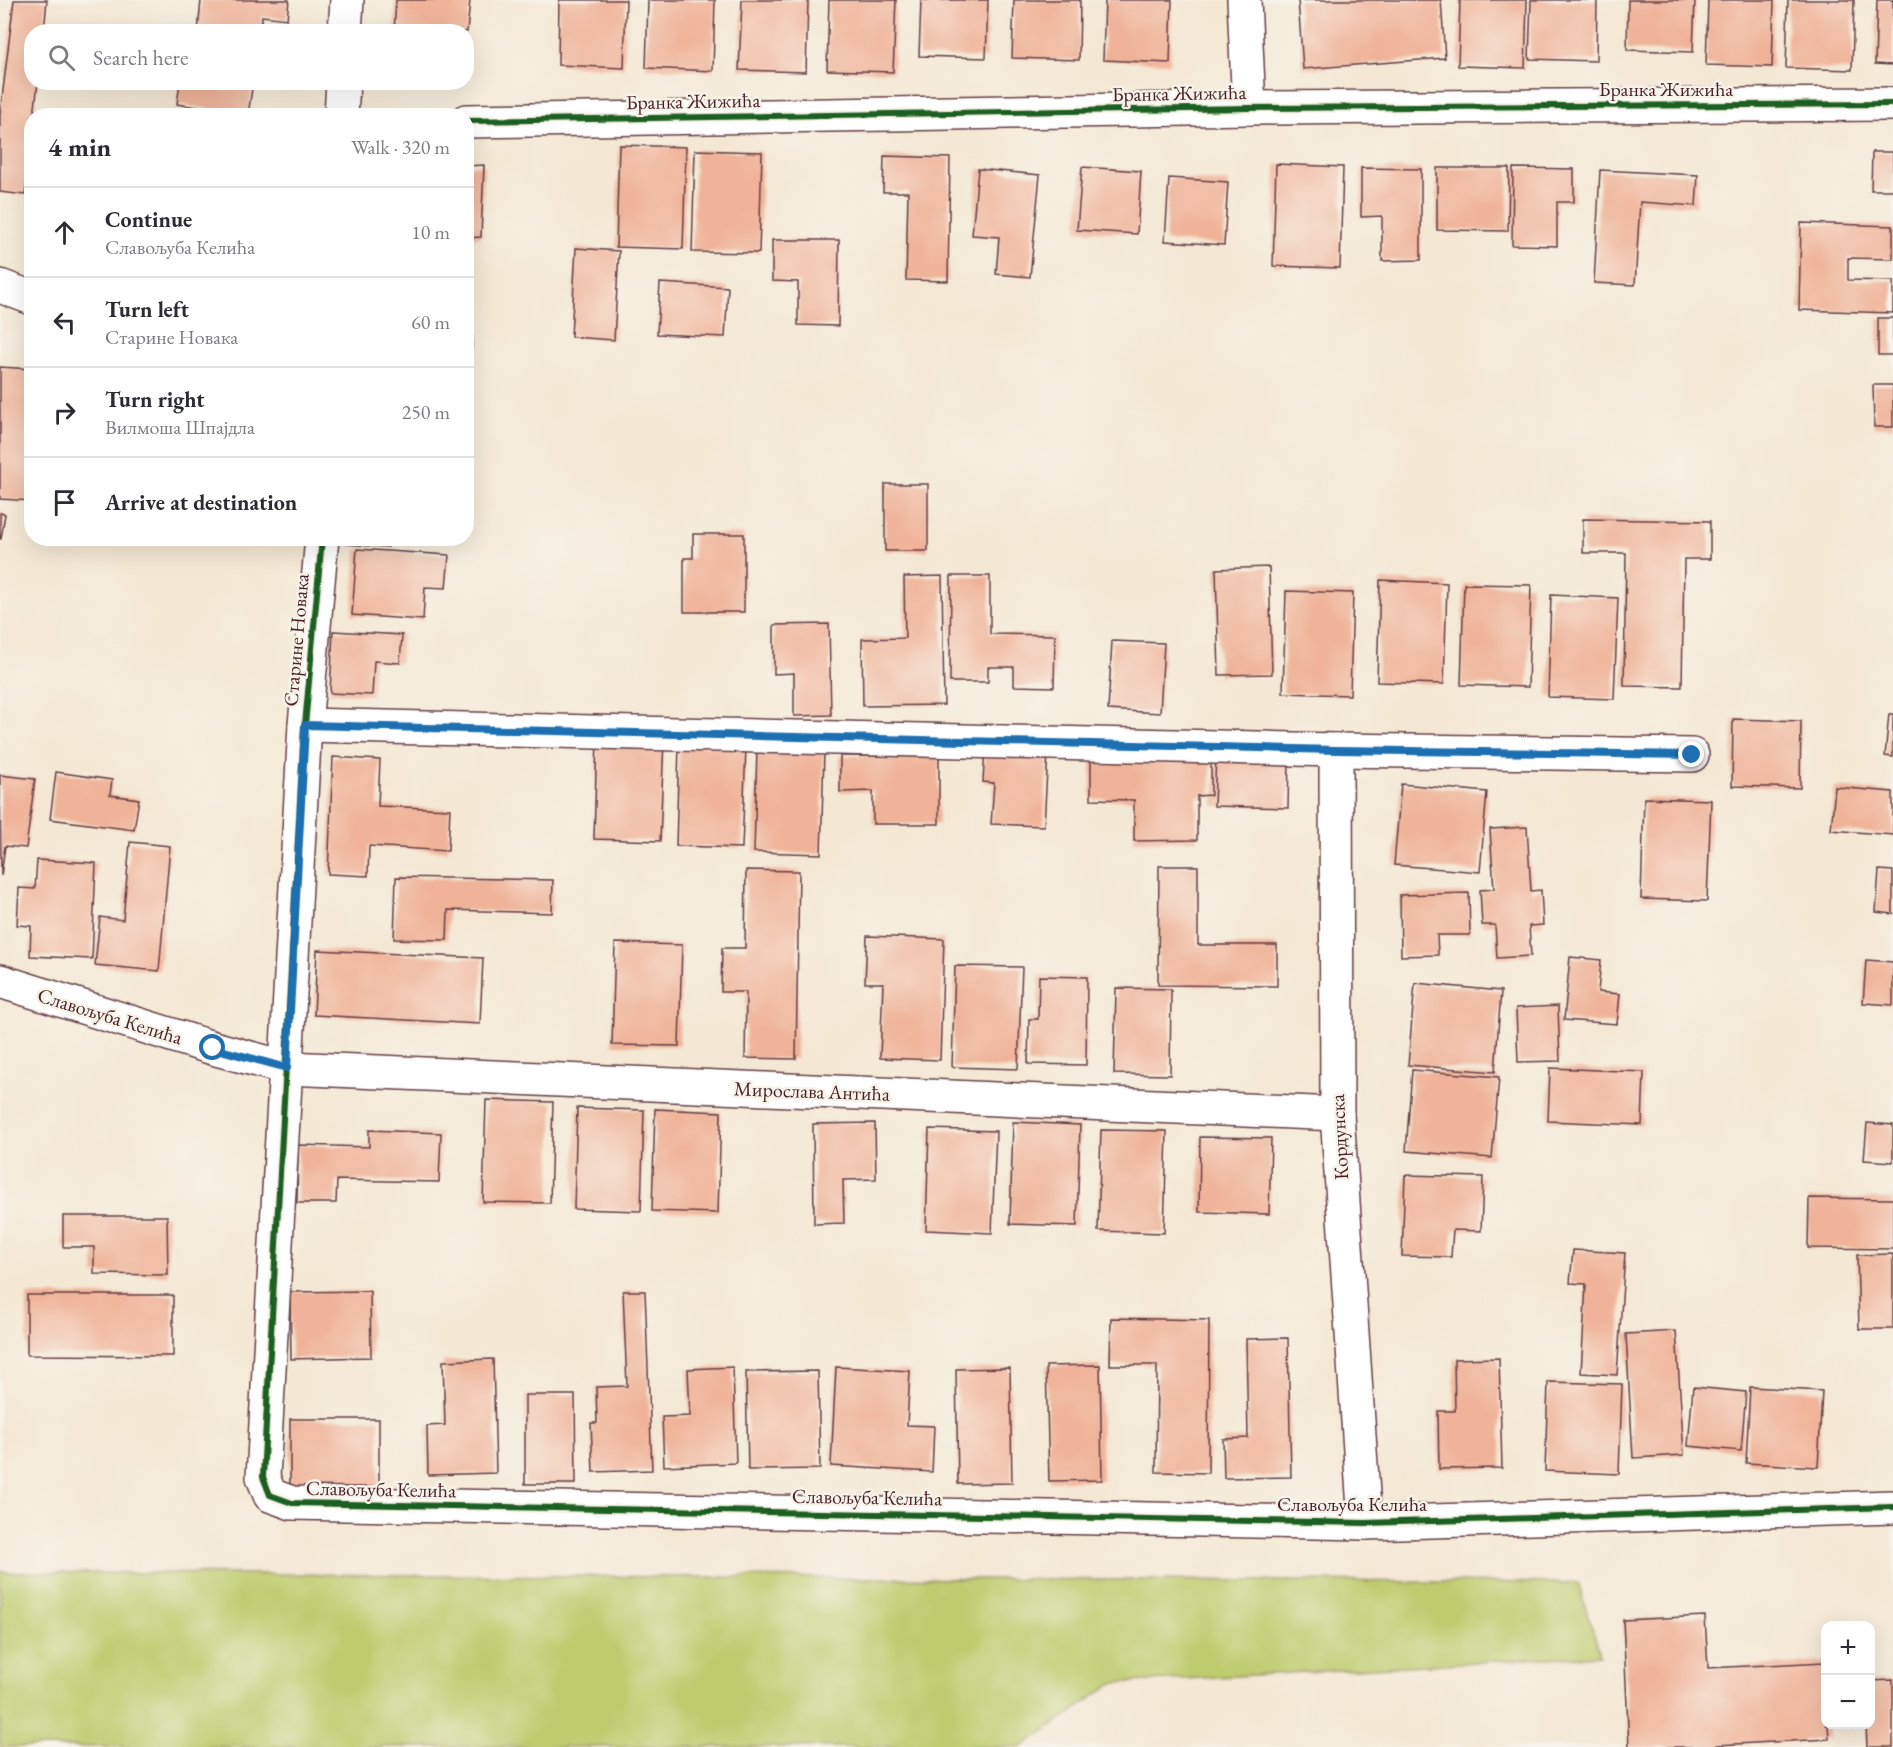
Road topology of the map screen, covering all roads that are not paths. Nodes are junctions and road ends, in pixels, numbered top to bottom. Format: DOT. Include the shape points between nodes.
graph roads {
  1 [pos="347,0"];
  2 [pos="1245,0"];
  3 [pos="346,24"];
  4 [pos="343,90"];
  5 [pos="1893,104"];
  6 [pos="341,108"];
  7 [pos="1249,108"];
  8 [pos="474,121"];
  9 [pos="0,286"];
  10 [pos="24,295"];
  11 [pos="321,546"];
  12 [pos="305,725"];
  13 [pos="1336,750"];
  14 [pos="1692,755"];
  15 [pos="0,981"];
  16 [pos="287,1068"];
  17 [pos="1337,1114"];
  18 [pos="1893,1507"];
  19 [pos="1365,1523"];
  1 -- 3 [label="street"];
  2 -- 7 [label="street"];
  4 -- 6 [label="street"];
  5 -- 7 [label="street, Бранка Жижића"];
  7 -- 8 [label="street, Бранка Жижића"];
  9 -- 10 [label="street"];
  11 -- 12 [label="street, Старине Новака"];
  12 -- 13 [label="street"];
  12 -- 16 [label="street, Старине Новака"];
  13 -- 14 [label="street"];
  13 -- 17 [label="street, Кордунска"];
  15 -- 16 [label="street, Славољуба Келића"];
  16 -- 17 [label="street, Мирослава Антића"];
  16 -- 19 [label="street, Славољуба Келића" via="263,1477 270,1496 304,1504"];
  17 -- 19 [label="street, Кордунска"];
  18 -- 19 [label="street, Славољуба Келића"];
}
